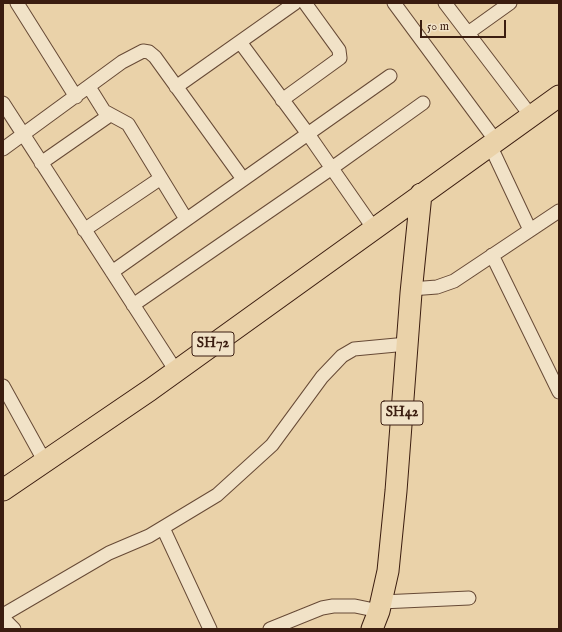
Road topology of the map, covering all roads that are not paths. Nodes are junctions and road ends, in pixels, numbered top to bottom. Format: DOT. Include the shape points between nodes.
graph roads {
  1 [pos="17,3"];
  2 [pos="296,3"];
  3 [pos="305,3"];
  4 [pos="394,3"];
  5 [pos="445,3"];
  6 [pos="510,3"];
  7 [pos="468,33"];
  8 [pos="240,42"];
  9 [pos="390,76"];
  10 [pos="176,86"];
  11 [pos="89,88"];
  12 [pos="559,96"];
  13 [pos="76,97"];
  14 [pos="282,100"];
  15 [pos="3,103"];
  16 [pos="423,103"];
  17 [pos="110,115"];
  18 [pos="531,116"];
  19 [pos="308,134"];
  20 [pos="23,136"];
  21 [pos="493,143"];
  22 [pos="3,149"];
  23 [pos="41,163"];
  24 [pos="332,168"];
  25 [pos="161,178"];
  26 [pos="243,179"];
  27 [pos="421,194"];
  28 [pos="559,211"];
  29 [pos="186,219"];
  30 [pos="374,229"];
  31 [pos="84,230"];
  32 [pos="530,230"];
  33 [pos="492,255"];
  34 [pos="112,272"];
  35 [pos="412,289"];
  36 [pos="133,305"];
  37 [pos="407,344"];
  38 [pos="176,371"];
  39 [pos="3,386"];
  40 [pos="559,392"];
  41 [pos="45,462"];
  42 [pos="3,490"];
  43 [pos="163,528"];
  44 [pos="469,598"];
  45 [pos="377,614"];
  46 [pos="3,615"];
  47 [pos="3,618"];
  48 [pos="14,629"];
  49 [pos="210,629"];
  50 [pos="270,629"];
  1 -- 13 [label="street"];
  2 -- 8 [label="street"];
  3 -- 14 [label="street" via="339,50 340,58"];
  4 -- 21 [label="street"];
  5 -- 7 [label="street"];
  6 -- 7 [label="street"];
  7 -- 18 [label="street"];
  8 -- 10 [label="street"];
  8 -- 14 [label="street"];
  9 -- 19 [label="street"];
  10 -- 11 [label="street" via="155,57 143,51 122,62"];
  10 -- 26 [label="street"];
  11 -- 13 [label="street"];
  11 -- 17 [label="street" via="104,111"];
  12 -- 18 [label="main road"];
  13 -- 20 [label="street"];
  14 -- 19 [label="street"];
  15 -- 20 [label="street"];
  16 -- 24 [label="street"];
  17 -- 23 [label="street"];
  17 -- 25 [label="street" via="128,124"];
  18 -- 21 [label="main road"];
  19 -- 24 [label="street"];
  19 -- 26 [label="street"];
  20 -- 22 [label="street"];
  20 -- 23 [label="street"];
  21 -- 27 [label="main road"];
  21 -- 32 [label="street"];
  23 -- 31 [label="street"];
  24 -- 30 [label="street"];
  24 -- 36 [label="street"];
  25 -- 29 [label="street"];
  25 -- 31 [label="street"];
  26 -- 29 [label="street"];
  27 -- 30 [label="main road, SH72"];
  27 -- 35 [label="main road, SH42"];
  28 -- 32 [label="street"];
  29 -- 34 [label="street"];
  30 -- 38 [label="main road, SH72"];
  31 -- 34 [label="street"];
  32 -- 33 [label="street"];
  33 -- 35 [label="street" via="445,285"];
  33 -- 40 [label="street"];
  34 -- 36 [label="street"];
  35 -- 37 [label="main road, SH42"];
  36 -- 38 [label="street"];
  37 -- 43 [label="street" via="354,349 342,356 322,377 272,445 217,495"];
  37 -- 45 [label="main road, SH42" via="388,571"];
  38 -- 41 [label="main road, SH72"];
  39 -- 41 [label="street"];
  41 -- 42 [label="main road, SH72"];
  43 -- 46 [label="street" via="109,553"];
  43 -- 49 [label="street"];
  44 -- 45 [label="street"];
  45 -- 50 [label="street" via="355,606 333,606"];
  47 -- 48 [label="street"];
}
